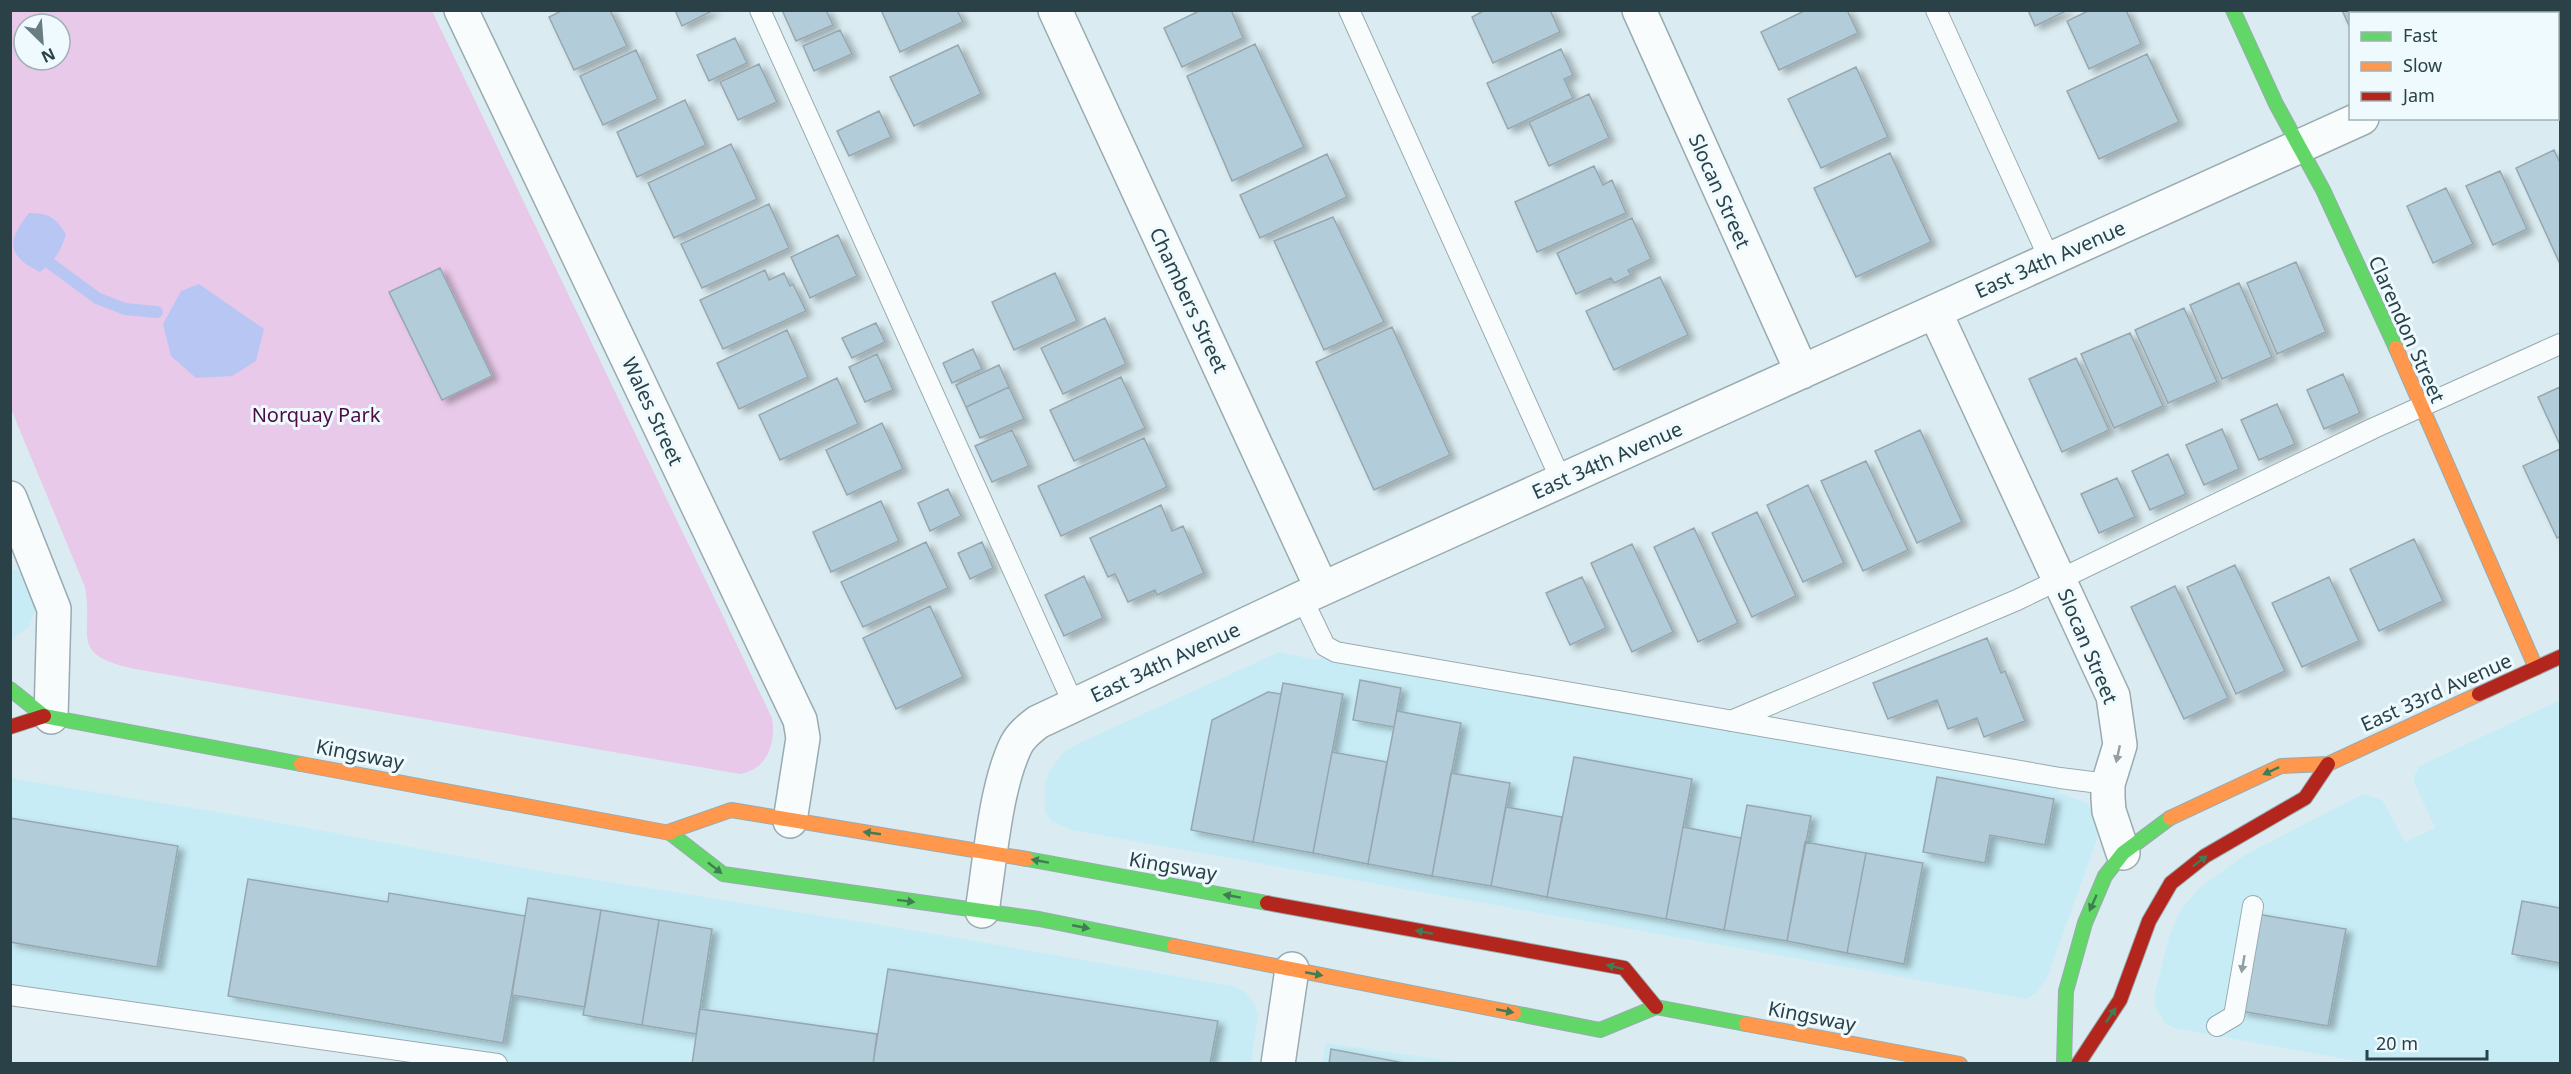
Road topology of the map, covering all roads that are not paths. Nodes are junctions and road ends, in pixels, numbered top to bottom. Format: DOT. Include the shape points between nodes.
graph roads {
  1 [pos="462,10"];
  2 [pos="760,10"];
  3 [pos="1055,10"];
  4 [pos="1349,10"];
  5 [pos="1639,10"];
  6 [pos="1936,10"];
  7 [pos="2233,10"];
  8 [pos="2357,120"];
  9 [pos="2298,146"];
  10 [pos="2050,260"];
  11 [pos="1935,312"];
  12 [pos="2560,344"];
  13 [pos="1802,372"];
  14 [pos="2421,408"];
  15 [pos="1561,480"];
  16 [pos="10,498"];
  17 [pos="2058,579"];
  18 [pos="1312,594"];
  19 [pos="2560,657"];
  20 [pos="2536,668"];
  21 [pos="10,689"];
  22 [pos="1074,705"];
  23 [pos="48,717"];
  24 [pos="1731,721"];
  25 [pos="10,727"];
  26 [pos="2328,764"];
  27 [pos="2108,784"];
  28 [pos="790,821"];
  29 [pos="668,832"];
  30 [pos="992,853"];
  31 [pos="2123,853"];
  32 [pos="2253,906"];
  33 [pos="982,910"];
  34 [pos="1292,969"];
  35 [pos="10,995"];
  36 [pos="1656,1007"];
  37 [pos="2217,1026"];
  38 [pos="497,1064"];
  39 [pos="1278,1064"];
  40 [pos="1960,1064"];
  41 [pos="2064,1064"];
  42 [pos="2078,1064"];
  1 -- 28 [label="street, Wales Street" via="801,720 803,738"];
  2 -- 22 [label="lane"];
  3 -- 18 [label="street, Chambers Street"];
  4 -- 15 [label="lane"];
  5 -- 13 [label="street, Slocan Street"];
  6 -- 10 [label="lane"];
  7 -- 9 [label="main road, Clarendon Street"];
  8 -- 9 [label="street, East 34th Avenue"];
  9 -- 10 [label="street, East 34th Avenue"];
  9 -- 14 [label="main road, Clarendon Street" via="2328,200"];
  10 -- 11 [label="street, East 34th Avenue"];
  11 -- 13 [label="street, East 34th Avenue"];
  11 -- 17 [label="street, Slocan Street"];
  12 -- 14 [label="lane"];
  13 -- 15 [label="street, East 34th Avenue"];
  14 -- 17 [label="lane"];
  14 -- 20 [label="main road, Clarendon Street"];
  15 -- 18 [label="street, East 34th Avenue"];
  16 -- 23 [label="street" via="54,609"];
  17 -- 24 [label="lane"];
  17 -- 27 [label="street, Slocan Street, one-way" via="2113,696 2120,745"];
  18 -- 22 [label="street, East 34th Avenue"];
  18 -- 24 [label="lane" via="1325,646 1336,652"];
  19 -- 20 [label="main road, East 33rd Avenue"];
  20 -- 26 [label="main road, East 33rd Avenue"];
  21 -- 23 [label="main road, Kingsway"];
  22 -- 30 [label="street, East 34th Avenue" via="1038,722 1017,743 1003,781"];
  23 -- 25 [label="main road, Kingsway"];
  23 -- 29 [label="main road, Kingsway"];
  24 -- 27 [label="lane"];
  26 -- 31 [label="main road, East 33rd Avenue, one-way" via="2281,766 2172,818"];
  42 -- 26 [label="main road, one-way" via="2121,1000 2149,921 2171,883 2205,856 2305,798"];
  27 -- 31 [label="street, Slocan Street" via="2109,811"];
  28 -- 29 [label="main road, Kingsway" via="731,810"];
  30 -- 28 [label="main road, Kingsway, one-way"];
  29 -- 33 [label="main road, Kingsway, one-way" via="723,874"];
  30 -- 33 [label="street, East 34th Avenue"];
  36 -- 30 [label="main road, Kingsway, one-way" via="1624,968"];
  31 -- 41 [label="main road, one-way" via="2105,876 2074,961 2066,991"];
  32 -- 37 [label="lane, one-way" via="2234,1016"];
  33 -- 34 [label="main road, Kingsway, one-way"];
  34 -- 36 [label="main road, Kingsway, one-way" via="1600,1030"];
  34 -- 39 [label="street"];
  35 -- 38 [label="lane"];
  36 -- 40 [label="main road, Kingsway"];
}
